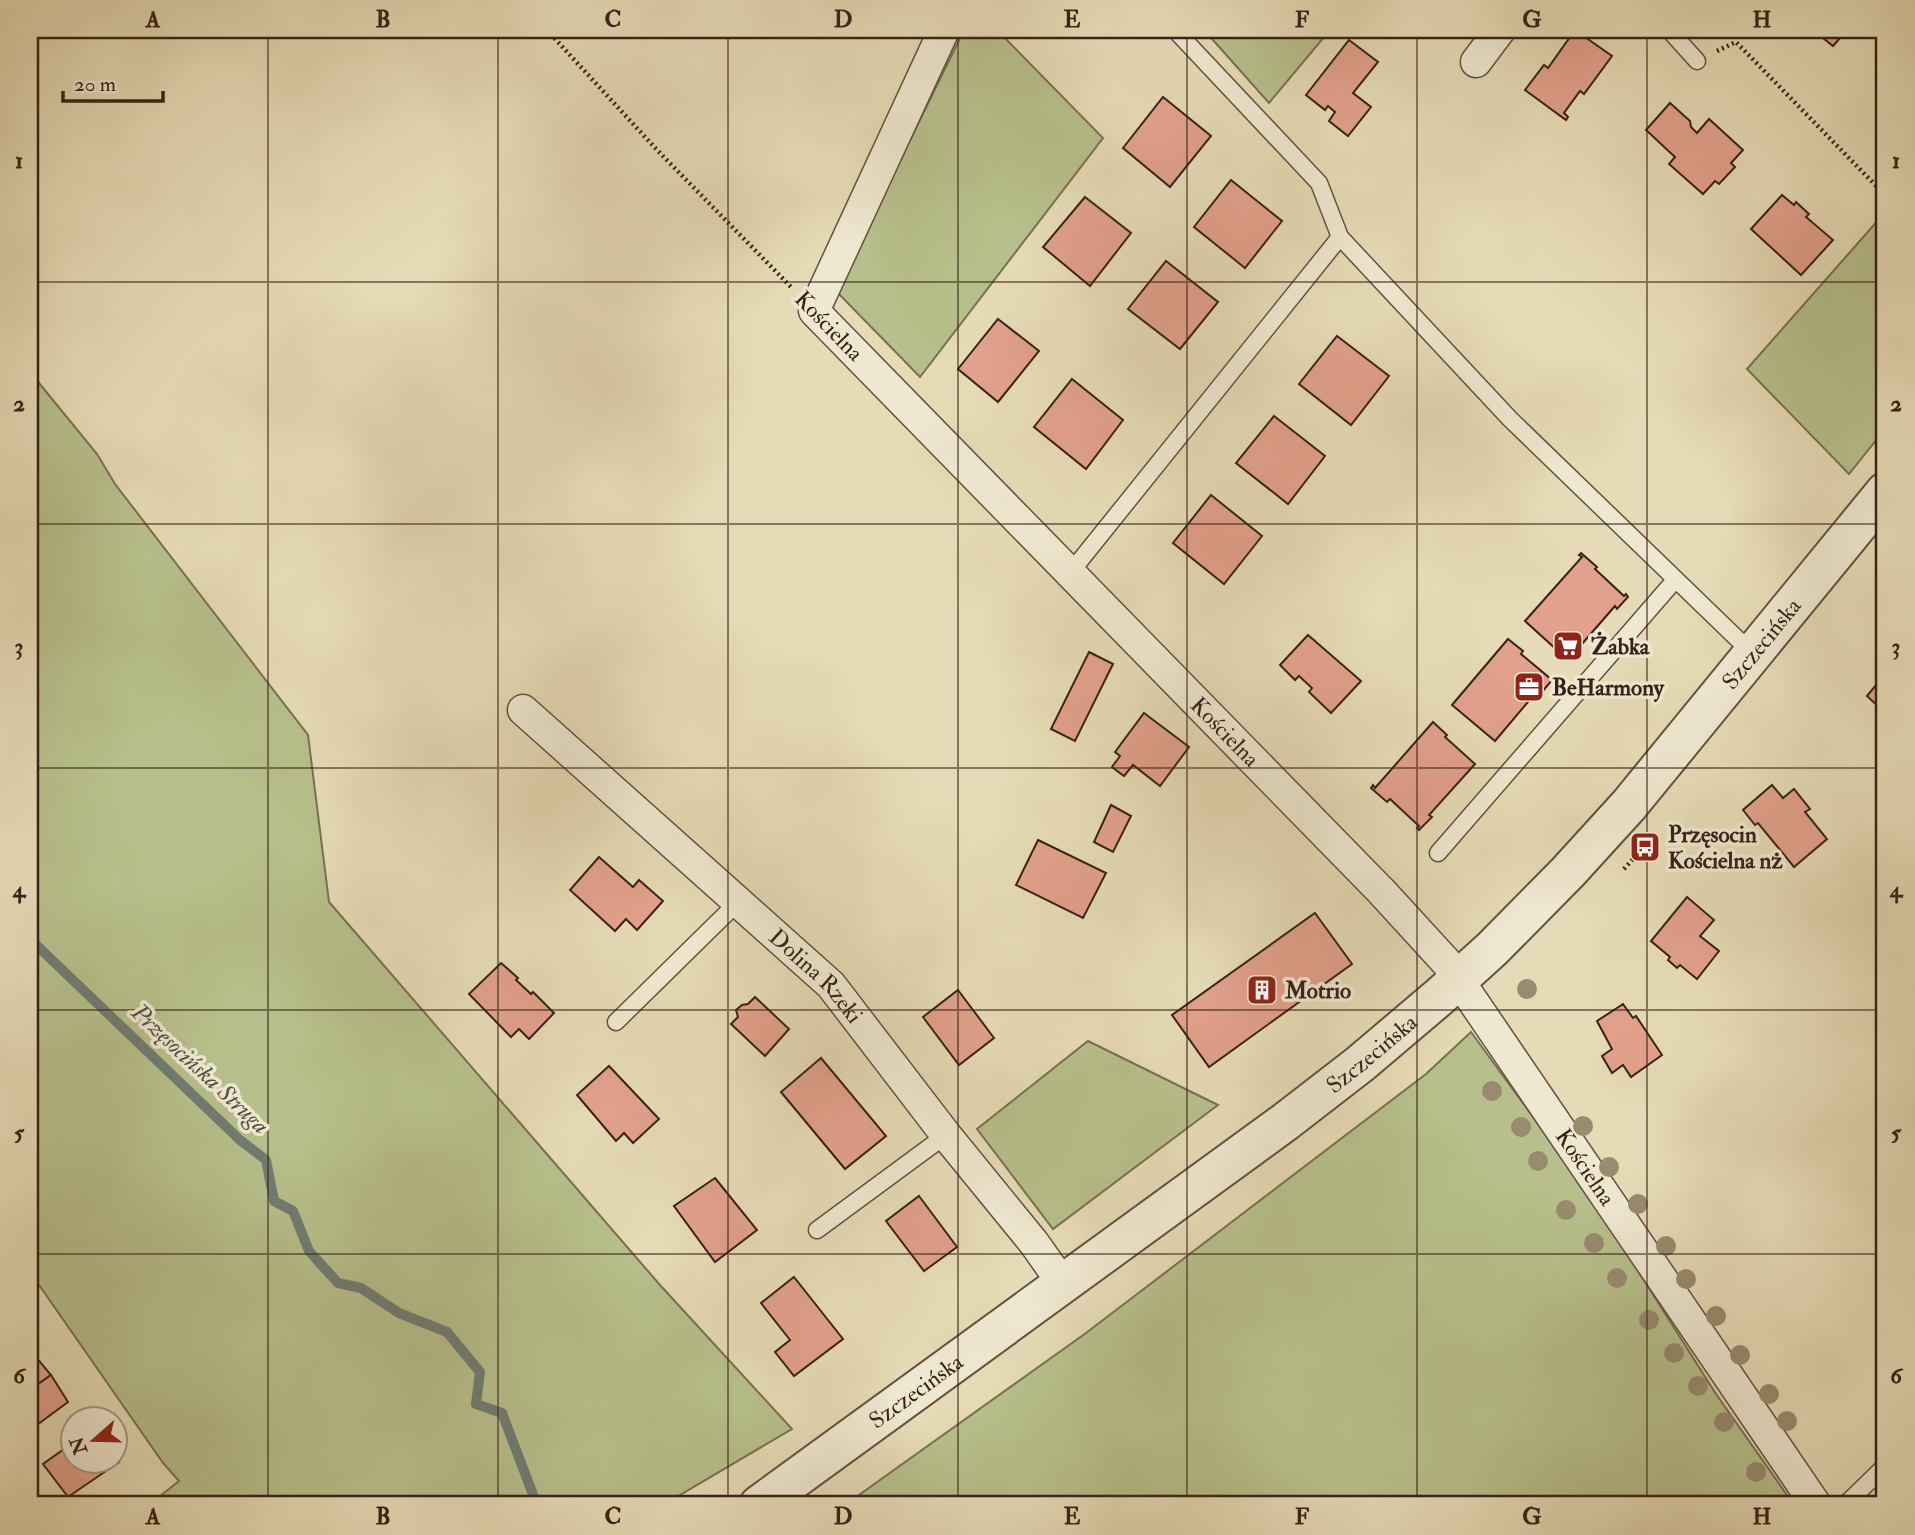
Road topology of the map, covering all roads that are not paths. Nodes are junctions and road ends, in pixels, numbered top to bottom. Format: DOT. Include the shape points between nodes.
graph roads {
  1 [pos="944,30"];
  2 [pos="1175,30"];
  3 [pos="1500,30"];
  4 [pos="1669,30"];
  5 [pos="1697,61"];
  6 [pos="1476,62"];
  7 [pos="1340,237"];
  8 [pos="1885,492"];
  9 [pos="1070,573"];
  10 [pos="1675,580"];
  11 [pos="1753,654"];
  12 [pos="523,710"];
  13 [pos="1438,853"];
  14 [pos="737,902"];
  15 [pos="1459,979"];
  16 [pos="616,1022"];
  17 [pos="946,1135"];
  18 [pos="817,1230"];
  19 [pos="1063,1284"];
  20 [pos="1885,1466"];
  21 [pos="759,1505"];
  22 [pos="1816,1505"];
  23 [pos="1845,1505"];
  1 -- 9 [label="street, Kościelna" via="814,311"];
  2 -- 7 [label="lane" via="1319,184"];
  3 -- 6 [label="street"];
  4 -- 5 [label="lane"];
  7 -- 9 [label="lane"];
  7 -- 10 [label="lane" via="1510,419"];
  8 -- 11 [label="street, Szczecińska"];
  9 -- 15 [label="street, Kościelna" via="1410,921"];
  10 -- 11 [label="lane"];
  10 -- 13 [label="lane"];
  11 -- 15 [label="street, Szczecińska" via="1613,823"];
  12 -- 14 [label="street, Dolina Rzeki"];
  14 -- 16 [label="lane"];
  14 -- 17 [label="street, Dolina Rzeki" via="831,985"];
  15 -- 19 [label="street, Szczecińska" via="1328,1089"];
  15 -- 22 [label="street, Kościelna"];
  17 -- 18 [label="lane"];
  17 -- 19 [label="street, Dolina Rzeki"];
  19 -- 21 [label="street, Szczecińska"];
  20 -- 23 [label="lane"];
}
